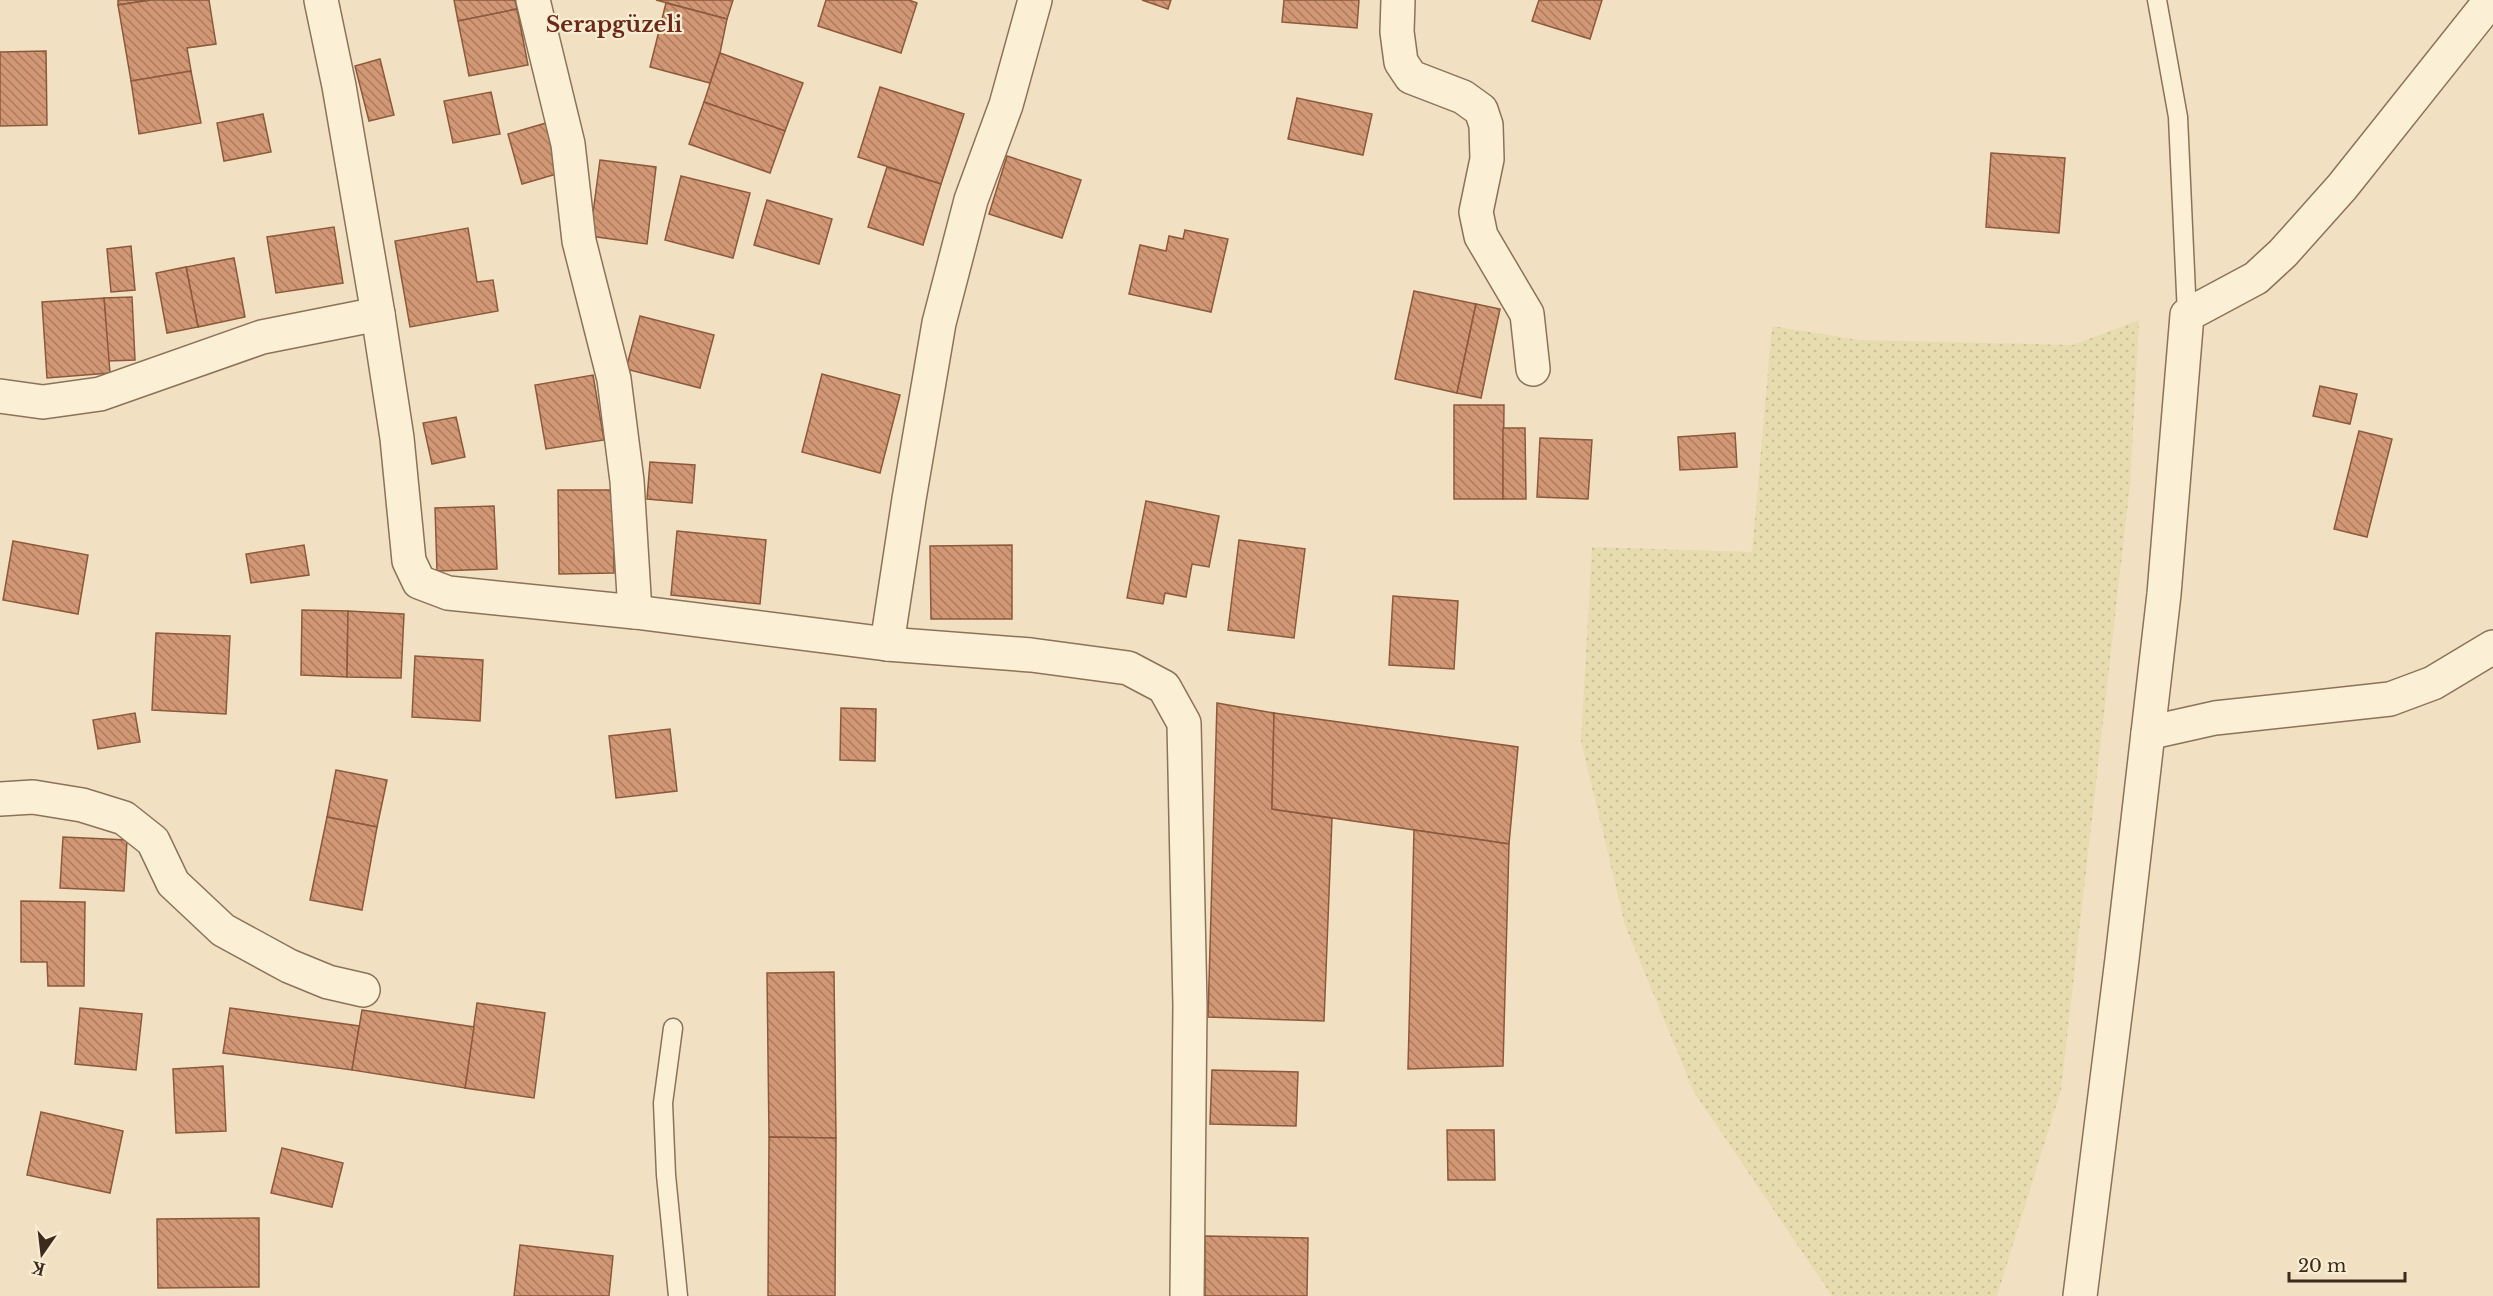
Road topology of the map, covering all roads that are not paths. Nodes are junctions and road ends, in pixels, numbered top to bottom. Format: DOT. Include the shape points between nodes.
graph roads {
  1 [pos="321,0"];
  2 [pos="533,0"];
  3 [pos="1035,0"];
  4 [pos="1398,0"];
  5 [pos="2157,0"];
  6 [pos="2491,0"];
  7 [pos="378,314"];
  8 [pos="2187,315"];
  9 [pos="1533,369"];
  10 [pos="0,396"];
  11 [pos="635,612"];
  12 [pos="887,644"];
  13 [pos="2493,647"];
  14 [pos="2148,733"];
  15 [pos="6,794"];
  16 [pos="363,990"];
  17 [pos="673,1028"];
  18 [pos="678,1296"];
  19 [pos="1187,1296"];
  20 [pos="2080,1296"];
  1 -- 7 [label="street"];
  2 -- 11 [label="street" via="568,144 579,241 614,379 627,481"];
  3 -- 12 [label="street" via="1006,105 971,200 939,323"];
  4 -- 9 [label="street" via="1401,62 1412,77 1463,96 1481,110 1486,125 1487,159 1476,212 1481,236 1527,314"];
  5 -- 8 [label="lane" via="2178,117"];
  6 -- 8 [label="street" via="2342,187 2283,253 2256,278"];
  7 -- 10 [label="street" via="262,337 100,394 43,402"];
  7 -- 11 [label="street" via="397,438 409,561 419,582 448,593"];
  8 -- 14 [label="street" via="2164,594"];
  11 -- 12 [label="street"];
  12 -- 19 [label="street" via="1031,655 1128,668 1164,687 1184,723 1190,1006"];
  13 -- 14 [label="street" via="2433,683 2390,699 2215,718"];
  14 -- 20 [label="street"];
  15 -- 16 [label="street" via="82,805 124,818 153,841 173,883 223,930 289,966 328,982"];
  17 -- 18 [label="lane" via="663,1102"];
}
